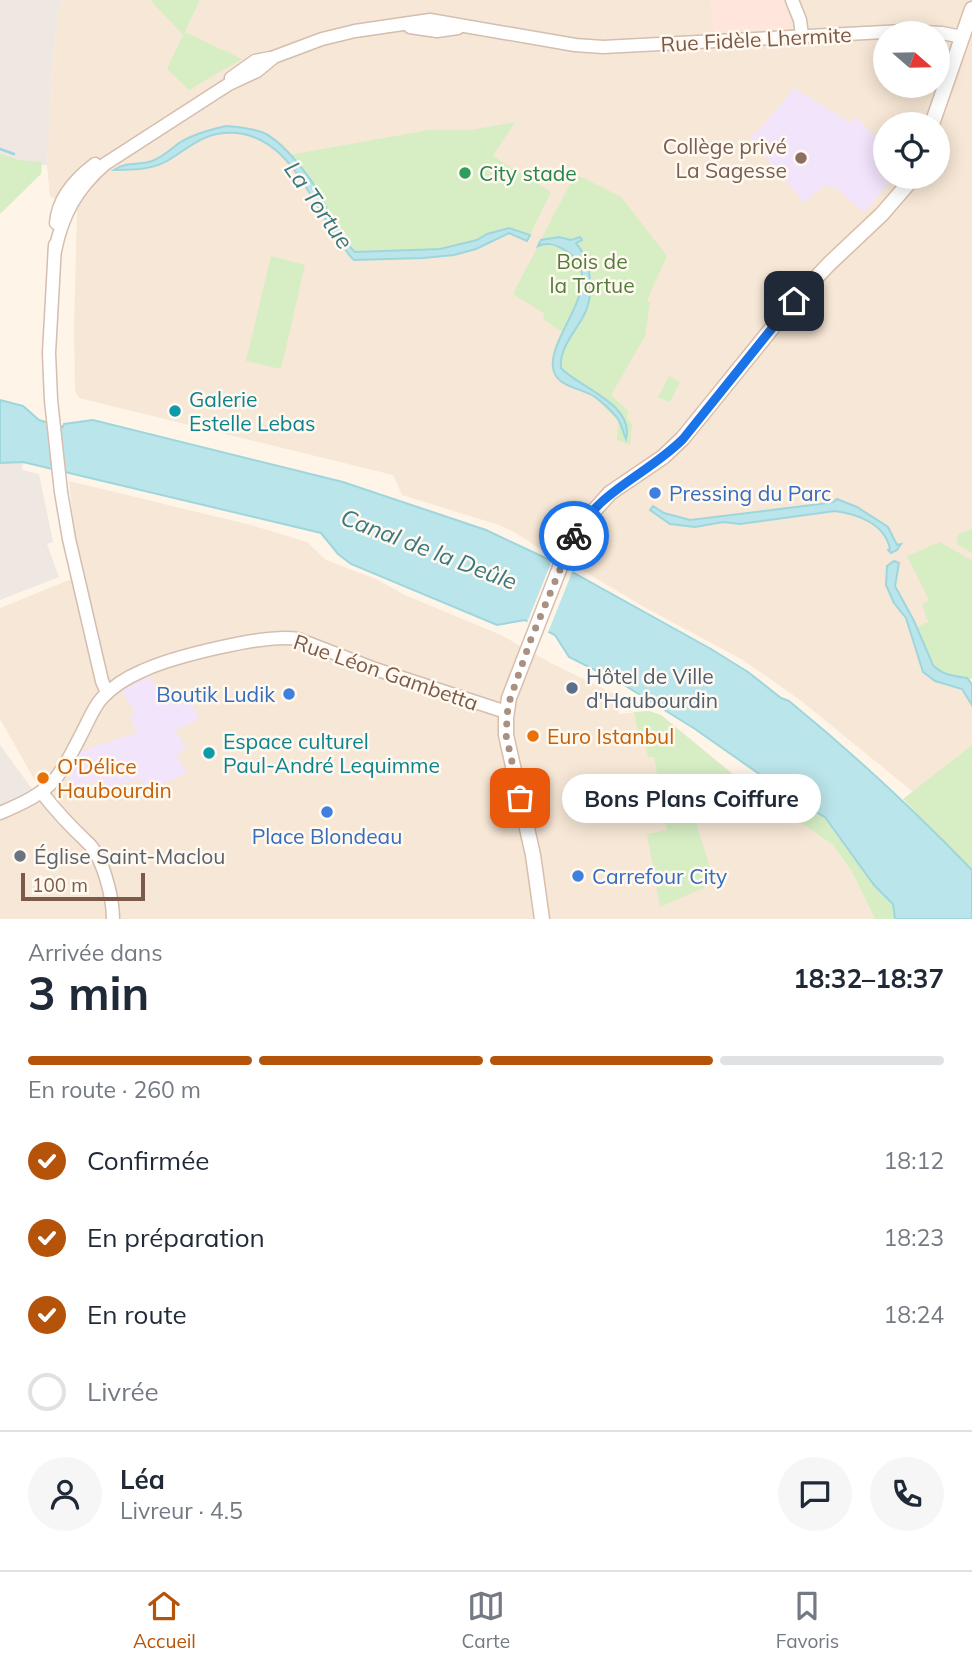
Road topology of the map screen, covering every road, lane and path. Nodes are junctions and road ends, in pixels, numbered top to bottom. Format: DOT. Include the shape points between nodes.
graph roads {
  1 [pos="792,0"];
  2 [pos="972,0"];
  3 [pos="970,15"];
  4 [pos="802,35"];
  5 [pos="962,37"];
  6 [pos="939,112"];
  7 [pos="896,189"];
  8 [pos="904,189"];
  9 [pos="842,251"];
  10 [pos="107,693"];
  11 [pos="506,712"];
  12 [pos="42,793"];
  13 [pos="0,813"];
  14 [pos="113,919"];
  15 [pos="544,919"];
  1 -- 4 [label="street"];
  2 -- 3 [label="main road"];
  3 -- 5 [label="main road"];
  4 -- 5 [label="street, Rue Fidèle Lhermite" via="911,31"];
  4 -- 10 [label="street, Rue Fidèle Lhermite" via="581,46 430,20 338,35 250,64 84,173 56,216 49,334 51,400 61,492"];
  5 -- 6 [label="main road"];
  7 -- 9 [label="main road"];
  8 -- 9 [label="main road"];
  9 -- 11 [label="main road" via="775,323 683,439 590,512 562,562"];
  10 -- 11 [label="street, Rue Léon Gambetta" via="157,665 247,642 290,638"];
  10 -- 12 [label="street, Rue Léon Gambetta" via="64,767"];
  11 -- 15 [label="main road" via="507,742"];
  12 -- 13 [label="street, Rue Léon Gambetta"];
  12 -- 14 [label="street" via="95,854 111,894"];
}
